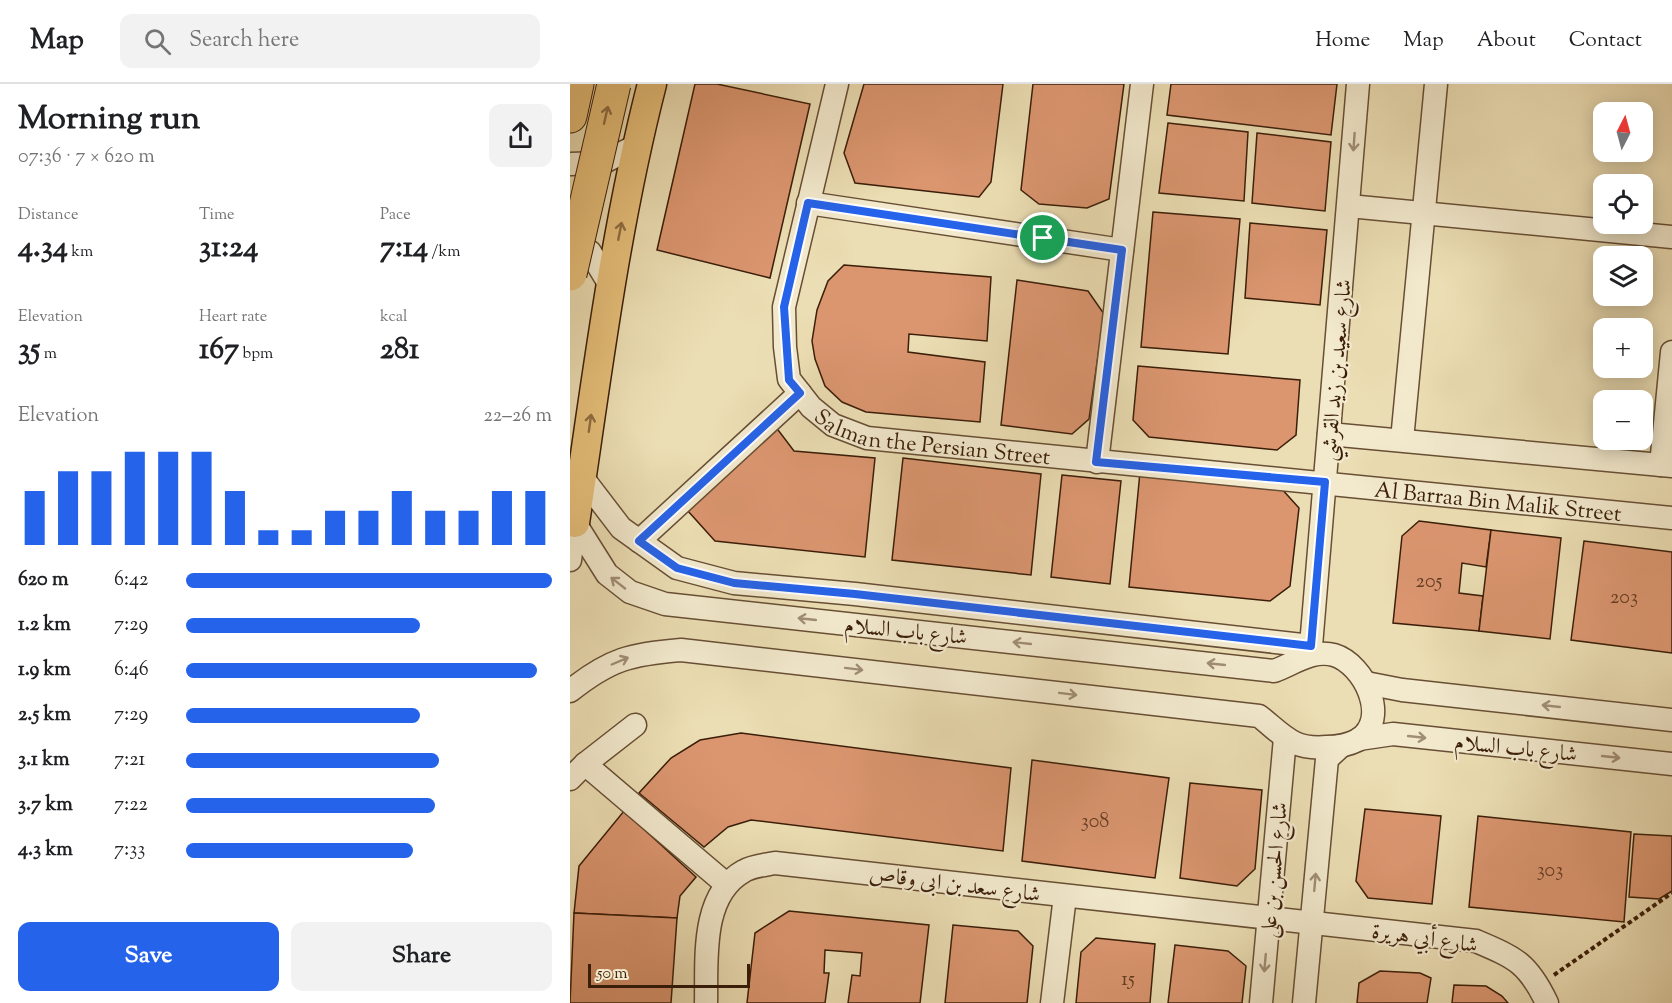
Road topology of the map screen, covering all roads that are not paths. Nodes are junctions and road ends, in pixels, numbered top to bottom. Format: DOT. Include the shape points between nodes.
graph roads {
  1 [pos="577,84"];
  2 [pos="614,84"];
  3 [pos="652,84"];
  4 [pos="837,84"];
  5 [pos="1142,84"];
  6 [pos="1358,84"];
  7 [pos="1436,84"];
  8 [pos="570,116"];
  9 [pos="636,146"];
  10 [pos="570,164"];
  11 [pos="808,203"];
  12 [pos="1349,206"];
  13 [pos="1423,212"];
  14 [pos="1672,237"];
  15 [pos="570,239"];
  16 [pos="1122,250"];
  17 [pos="570,274"];
  18 [pos="610,285"];
  19 [pos="1672,352"];
  20 [pos="800,393"];
  21 [pos="1329,434"];
  22 [pos="1402,440"];
  23 [pos="1096,462"];
  24 [pos="1667,465"];
  25 [pos="576,477"];
  26 [pos="1325,482"];
  27 [pos="1672,518"];
  28 [pos="575,523"];
  29 [pos="639,541"];
  30 [pos="570,560"];
  31 [pos="1309,651"];
  32 [pos="1366,683"];
  33 [pos="570,691"];
  34 [pos="1672,720"];
  35 [pos="635,725"];
  36 [pos="1285,738"];
  37 [pos="1350,743"];
  38 [pos="1672,764"];
  39 [pos="577,771"];
  40 [pos="726,884"];
  41 [pos="1065,896"];
  42 [pos="1270,916"];
  43 [pos="1312,922"];
  44 [pos="1543,994"];
  45 [pos="706,1003"];
  46 [pos="1052,1003"];
  47 [pos="1261,1003"];
  48 [pos="1304,1003"];
  1 -- 8 [label="highway"];
  17 -- 2 [label="highway, one-way, bridge"];
  3 -- 9 [label="main road"];
  4 -- 11 [label="street, Salman the Persian Street"];
  5 -- 16 [label="street"];
  6 -- 12 [label="street, شارع سعيد بن زيد القرشي, one-way"];
  7 -- 13 [label="street"];
  9 -- 10 [label="street" via="602,163"];
  18 -- 9 [label="main road, one-way"];
  11 -- 16 [label="street"];
  11 -- 20 [label="street, Salman the Persian Street" via="784,307 789,380"];
  12 -- 13 [label="street"];
  12 -- 21 [label="street, شارع سعيد بن زيد القرشي"];
  13 -- 14 [label="street"];
  13 -- 22 [label="street"];
  15 -- 18 [label="street" via="590,252"];
  16 -- 23 [label="street"];
  25 -- 18 [label="main road, one-way"];
  19 -- 24 [label="street"];
  20 -- 23 [label="street, Salman the Persian Street" via="833,425 867,438"];
  20 -- 29 [label="street"];
  21 -- 22 [label="street"];
  21 -- 26 [label="street, شارع سعيد بن زيد القرشي"];
  22 -- 24 [label="street"];
  23 -- 26 [label="street, Salman the Persian Street"];
  25 -- 28 [label="main road"];
  25 -- 29 [label="street" via="621,528"];
  26 -- 27 [label="street, Al Barraa Bin Malik Street"];
  26 -- 31 [label="street, شارع سعيد بن زيد القرشي"];
  28 -- 30 [label="street"];
  31 -- 28 [label="street, شارع باب السلام, one-way" via="1274,671 665,604 630,592 607,574"];
  29 -- 31 [label="street" via="677,568 734,583 855,594"];
  31 -- 32 [label="street" via="1334,655 1357,667"];
  34 -- 32 [label="street, شارع باب السلام, one-way"];
  32 -- 37 [label="street, شارع الحسن بن على" via="1372,715 1368,727"];
  33 -- 36 [label="street, شارع باب السلام, one-way" via="595,671 638,653 681,650 1258,716"];
  35 -- 39 [label="street"];
  36 -- 37 [label="street, شارع باب السلام" via="1313,748"];
  36 -- 42 [label="street, شارع الحسن بن على"];
  37 -- 38 [label="street, شارع باب السلام, one-way" via="1393,734"];
  43 -- 37 [label="street, شارع الحسن بن على, one-way" via="1327,759"];
  39 -- 40 [label="street"];
  40 -- 41 [label="street, شارع سعد بن ابى وقاص" via="745,870 775,863"];
  40 -- 45 [label="street" via="715,905 707,942"];
  41 -- 42 [label="street, شارع سعد بن ابى وقاص"];
  41 -- 46 [label="street"];
  42 -- 43 [label="street, شارع سعد بن ابى وقاص"];
  42 -- 47 [label="street, شارع الحسن بن على, one-way"];
  43 -- 44 [label="street, شارع أبي هريرة" via="1476,941 1516,958"];
  43 -- 48 [label="street, شارع الحسن بن على"];
}
